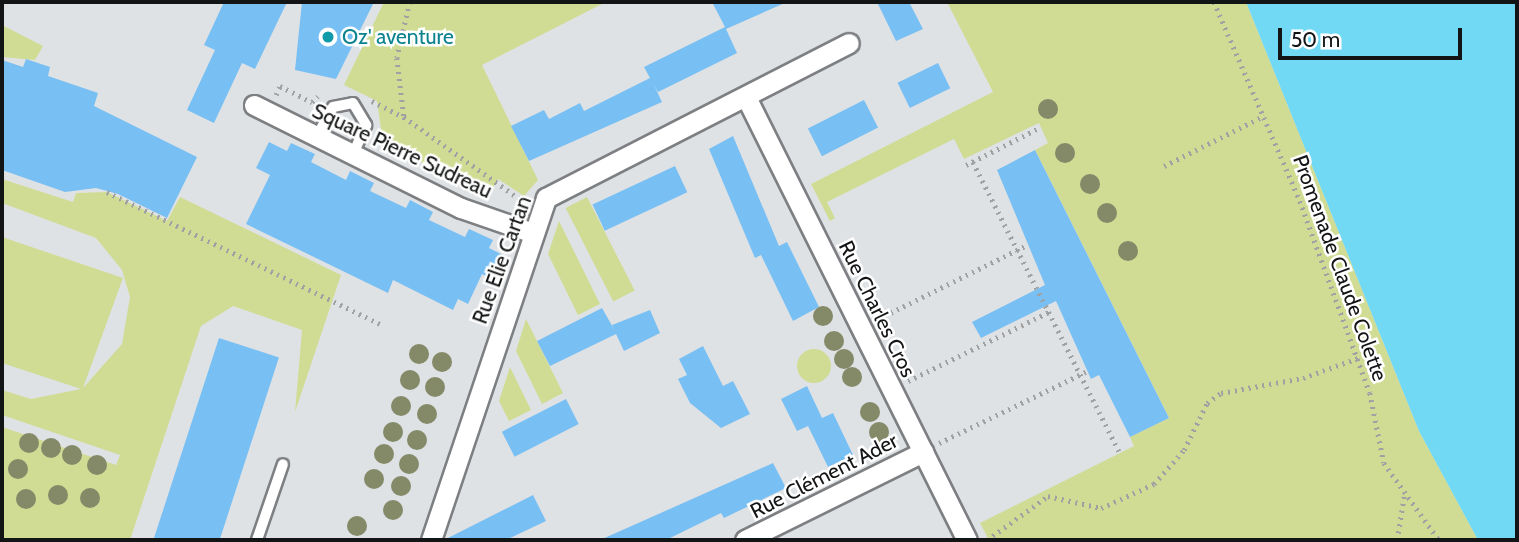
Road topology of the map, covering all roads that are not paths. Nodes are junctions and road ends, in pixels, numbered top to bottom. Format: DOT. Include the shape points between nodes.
graph roads {
  1 [pos="849,43"];
  2 [pos="746,97"];
  3 [pos="254,104"];
  4 [pos="317,136"];
  5 [pos="353,154"];
  6 [pos="533,233"];
  7 [pos="923,452"];
  8 [pos="282,464"];
  9 [pos="257,540"];
  10 [pos="432,540"];
  11 [pos="745,540"];
  12 [pos="967,540"];
  1 -- 2 [label="street, Rue Elie Cartan"];
  2 -- 6 [label="street, Rue Elie Cartan" via="552,193"];
  2 -- 7 [label="street, Rue Charles Cros"];
  3 -- 4 [label="street, Square Pierre Sudreau"];
  4 -- 5 [label="street, Square Pierre Sudreau"];
  4 -- 5 [label="lane" via="334,107 353,103 366,125"];
  5 -- 6 [label="street, Square Pierre Sudreau" via="461,208"];
  6 -- 10 [label="street, Rue Elie Cartan"];
  7 -- 11 [label="street, Rue Clément Ader"];
  7 -- 12 [label="street, Rue Charles Cros"];
  8 -- 9 [label="lane"];
}
